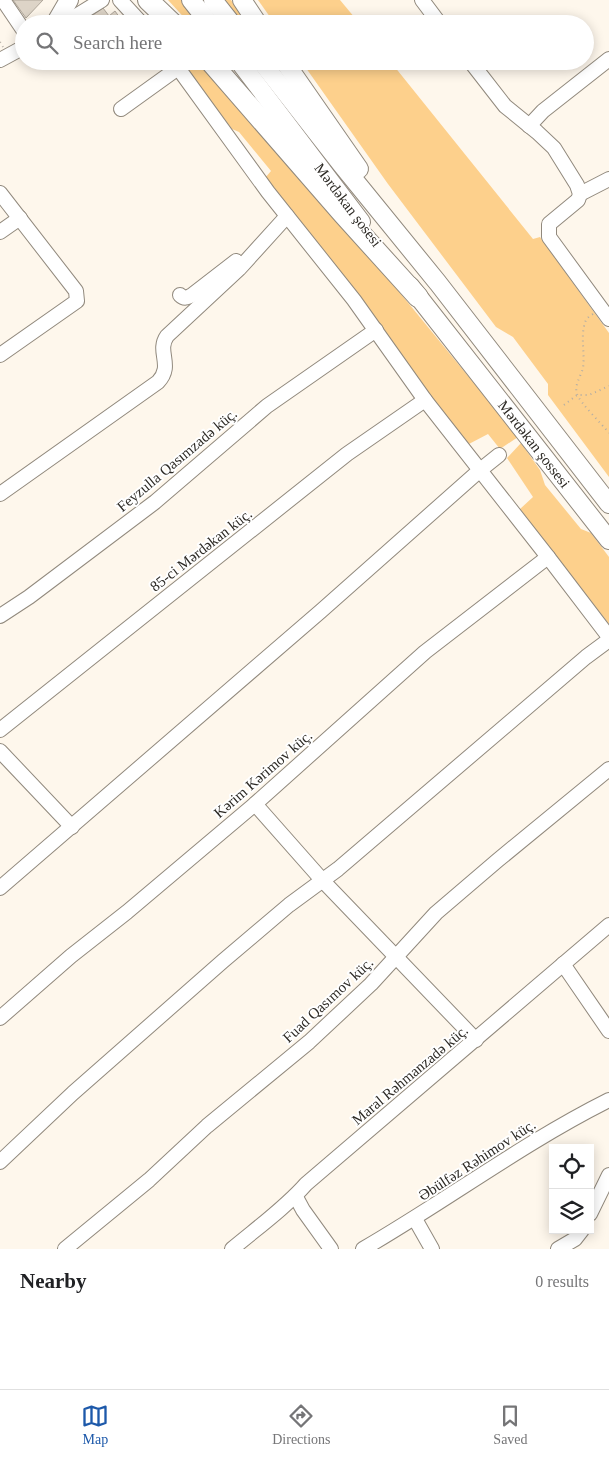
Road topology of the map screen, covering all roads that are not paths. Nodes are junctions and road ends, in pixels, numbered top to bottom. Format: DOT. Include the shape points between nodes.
graph roads {
  1 [pos="3,0"];
  2 [pos="69,0"];
  3 [pos="102,0"];
  4 [pos="120,0"];
  5 [pos="148,0"];
  6 [pos="192,0"];
  7 [pos="213,0"];
  8 [pos="242,0"];
  9 [pos="422,0"];
  10 [pos="60,15"];
  11 [pos="78,15"];
  12 [pos="134,15"];
  13 [pos="164,15"];
  14 [pos="203,15"];
  15 [pos="225,15"];
  16 [pos="252,15"];
  17 [pos="433,15"];
  18 [pos="15,17"];
  19 [pos="15,51"];
  20 [pos="609,59"];
  21 [pos="0,60"];
  22 [pos="169,70"];
  23 [pos="179,70"];
  24 [pos="218,70"];
  25 [pos="246,70"];
  26 [pos="268,70"];
  27 [pos="290,70"];
  28 [pos="477,70"];
  29 [pos="121,110"];
  30 [pos="529,126"];
  31 [pos="609,179"];
  32 [pos="0,193"];
  33 [pos="580,194"];
  34 [pos="287,216"];
  35 [pos="20,218"];
  36 [pos="0,232"];
  37 [pos="257,250"];
  38 [pos="438,283"];
  39 [pos="180,295"];
  40 [pos="418,297"];
  41 [pos="607,311"];
  42 [pos="376,330"];
  43 [pos="477,333"];
  44 [pos="459,348"];
  45 [pos="0,356"];
  46 [pos="425,400"];
  47 [pos="499,455"];
  48 [pos="479,471"];
  49 [pos="0,494"];
  50 [pos="609,504"];
  51 [pos="609,540"];
  52 [pos="548,557"];
  53 [pos="0,616"];
  54 [pos="609,639"];
  55 [pos="0,730"];
  56 [pos="0,751"];
  57 [pos="609,769"];
  58 [pos="255,804"];
  59 [pos="72,827"];
  60 [pos="323,881"];
  61 [pos="0,888"];
  62 [pos="609,925"];
  63 [pos="397,956"];
  64 [pos="563,964"];
  65 [pos="0,1018"];
  66 [pos="609,1031"];
  67 [pos="476,1040"];
  68 [pos="609,1100"];
  69 [pos="0,1162"];
  70 [pos="609,1176"];
  71 [pos="296,1197"];
  72 [pos="594,1206"];
  73 [pos="415,1218"];
  74 [pos="579,1234"];
  75 [pos="566,1247"];
  76 [pos="65,1249"];
  77 [pos="232,1249"];
  78 [pos="331,1249"];
  79 [pos="363,1249"];
  80 [pos="432,1249"];
  1 -- 18 [label="street"];
  2 -- 10 [label="main road"];
  3 -- 11 [label="street"];
  4 -- 12 [label="street"];
  5 -- 13 [label="highway"];
  6 -- 14 [label="main road"];
  7 -- 15 [label="main road"];
  8 -- 16 [label="main road"];
  9 -- 17 [label="street"];
  19 -- 21 [label="street"];
  20 -- 30 [label="street" via="542,111"];
  22 -- 29 [label="street"];
  23 -- 34 [label="street"];
  24 -- 40 [label="highway"];
  25 -- 40 [label="main road, Mərdəkan şosesi"];
  26 -- 38 [label="main road, Mərdəkan şosesi"];
  27 -- 38 [label="main road"];
  28 -- 30 [label="street" via="504,106"];
  30 -- 33 [label="street" via="554,148"];
  31 -- 33 [label="street"];
  32 -- 35 [label="street"];
  33 -- 41 [label="street" via="574,205 549,224 549,237"];
  34 -- 37 [label="street"];
  34 -- 42 [label="street"];
  35 -- 36 [label="street"];
  35 -- 45 [label="street" via="76,291 77,301"];
  37 -- 39 [label="street" via="247,252 187,298"];
  37 -- 49 [label="street" via="164,340 166,370 158,382"];
  38 -- 43 [label="main road, Mərdəkan şosesi"];
  40 -- 44 [label="main road, Mərdəkan şosesi"];
  42 -- 46 [label="street"];
  42 -- 53 [label="street, Feyzulla Qasımzadə küç." via="267,406 155,502"];
  43 -- 50 [label="main road, Mərdəkan şossesi"];
  44 -- 51 [label="main road, Mərdəkan şossesi"];
  46 -- 48 [label="street"];
  46 -- 55 [label="street, 85-ci Mərdəkan küç." via="347,454"];
  47 -- 48 [label="street"];
  48 -- 52 [label="street"];
  48 -- 59 [label="street"];
  52 -- 54 [label="street"];
  52 -- 58 [label="street, Kərim Kərimov küç." via="425,652"];
  54 -- 60 [label="street"];
  56 -- 59 [label="street"];
  57 -- 63 [label="street, Fuad Qasımov küç." via="436,913"];
  58 -- 60 [label="street"];
  58 -- 65 [label="street, Kərim Kərimov küç."];
  59 -- 61 [label="street"];
  60 -- 63 [label="street"];
  60 -- 69 [label="street" via="223,961"];
  62 -- 64 [label="street, Maral Rəhmanzadə küç."];
  63 -- 67 [label="street"];
  63 -- 76 [label="street, Fuad Qasımov küç." via="309,1042"];
  64 -- 66 [label="street"];
  64 -- 67 [label="street, Maral Rəhmanzadə küç."];
  67 -- 71 [label="street, Maral Rəhmanzadə küç." via="306,1184"];
  68 -- 73 [label="street, Əbülfəz Rəhimov küç." via="522,1148"];
  70 -- 72 [label="street"];
  71 -- 77 [label="street, Maral Rəhmanzadə küç."];
  71 -- 78 [label="street"];
  73 -- 79 [label="street, Əbülfəz Rəhimov küç."];
  73 -- 80 [label="street"];
  74 -- 75 [label="street"];
}
